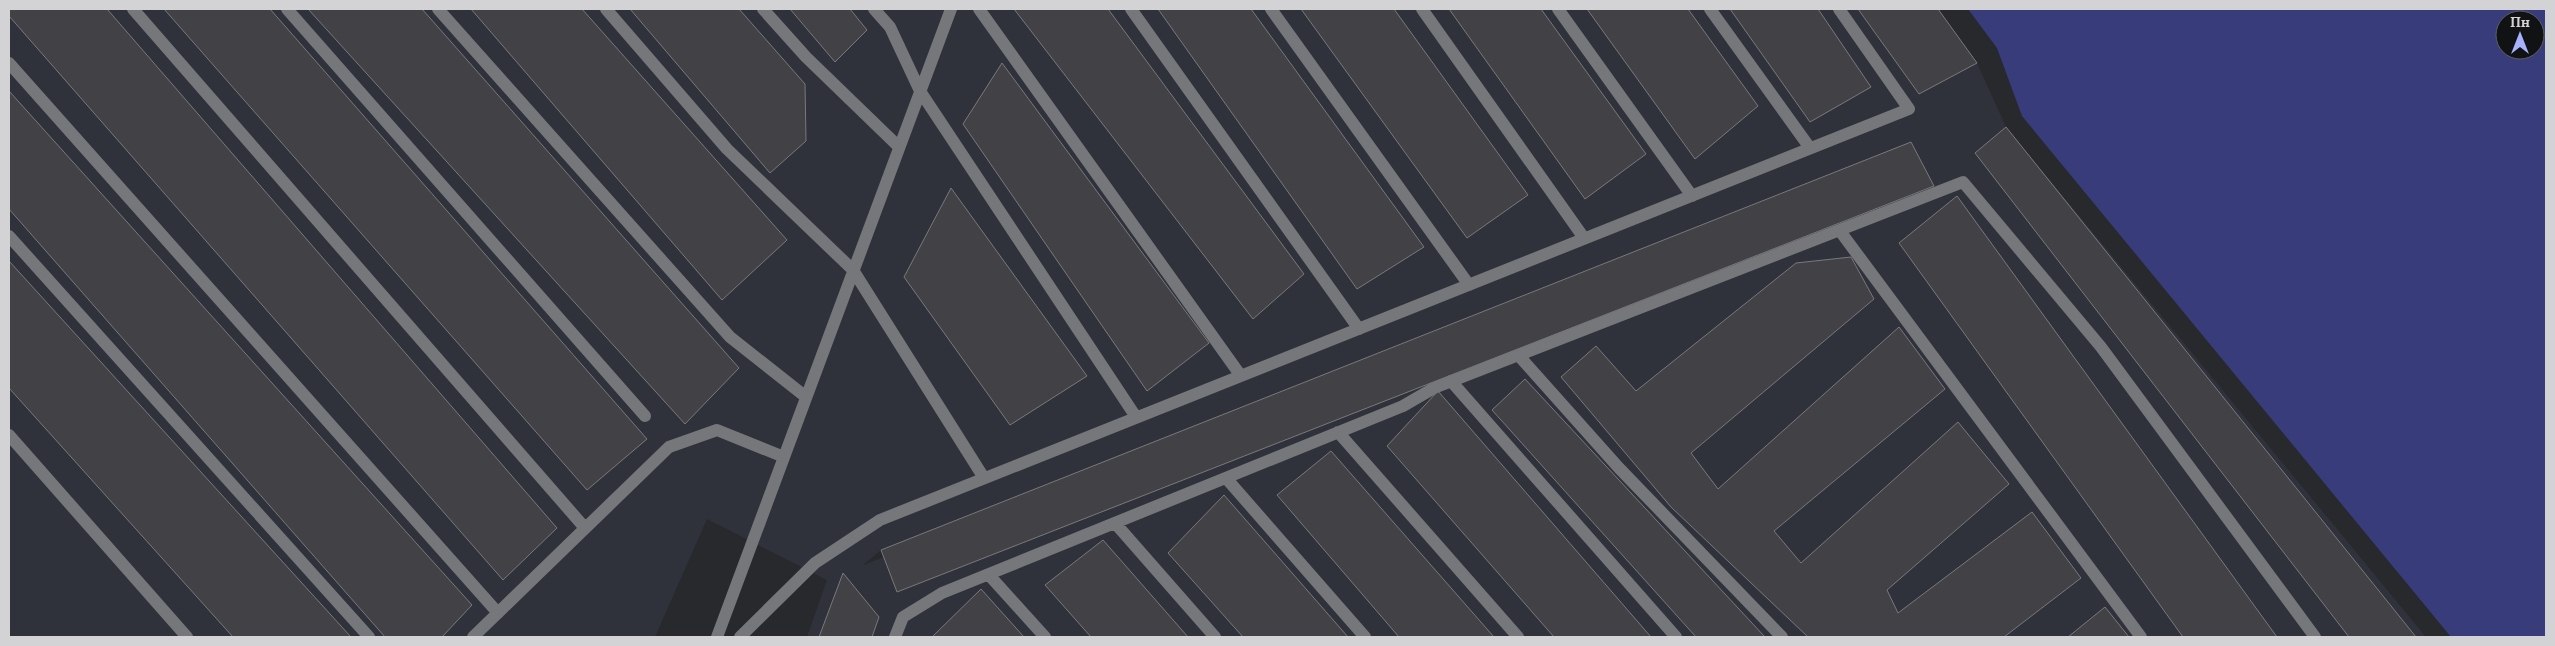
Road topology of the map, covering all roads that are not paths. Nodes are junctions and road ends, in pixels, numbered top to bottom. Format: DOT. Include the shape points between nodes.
graph roads {
  1 [pos="133,9"];
  2 [pos="287,9"];
  3 [pos="438,9"];
  4 [pos="606,9"];
  5 [pos="763,9"];
  6 [pos="874,9"];
  7 [pos="951,9"];
  8 [pos="979,9"];
  9 [pos="1131,9"];
  10 [pos="1271,9"];
  11 [pos="1422,9"];
  12 [pos="1558,9"];
  13 [pos="1710,9"];
  14 [pos="1839,9"];
  15 [pos="9,63"];
  16 [pos="920,91"];
  17 [pos="899,147"];
  18 [pos="1810,148"];
  19 [pos="1692,196"];
  20 [pos="1840,231"];
  21 [pos="9,236"];
  22 [pos="1584,238"];
  23 [pos="853,270"];
  24 [pos="1469,285"];
  25 [pos="1359,328"];
  26 [pos="1519,356"];
  27 [pos="1241,376"];
  28 [pos="1451,381"];
  29 [pos="806,397"];
  30 [pos="645,416"];
  31 [pos="1136,418"];
  32 [pos="1338,432"];
  33 [pos="9,435"];
  34 [pos="784,457"];
  35 [pos="984,478"];
  36 [pos="1226,478"];
  37 [pos="1115,523"];
  38 [pos="586,528"];
  39 [pos="989,575"];
  40 [pos="498,613"];
  41 [pos="188,637"];
  42 [pos="369,637"];
  43 [pos="473,637"];
  44 [pos="717,637"];
  45 [pos="740,637"];
  46 [pos="895,637"];
  47 [pos="1045,637"];
  48 [pos="1215,637"];
  49 [pos="1365,637"];
  50 [pos="1518,637"];
  51 [pos="1676,637"];
  52 [pos="1782,637"];
  53 [pos="2141,637"];
  54 [pos="2315,637"];
  1 -- 38 [label="street"];
  2 -- 30 [label="street"];
  3 -- 29 [label="street" via="730,337"];
  4 -- 23 [label="street" via="727,150"];
  5 -- 17 [label="street" via="806,57"];
  6 -- 16 [label="street" via="890,27"];
  7 -- 16 [label="street"];
  8 -- 27 [label="street"];
  9 -- 25 [label="street"];
  10 -- 24 [label="street"];
  11 -- 22 [label="street"];
  12 -- 19 [label="street"];
  13 -- 18 [label="street"];
  14 -- 18 [label="street" via="1909,109"];
  15 -- 40 [label="street"];
  16 -- 17 [label="street"];
  16 -- 31 [label="street"];
  17 -- 23 [label="street"];
  18 -- 19 [label="street"];
  19 -- 22 [label="street"];
  20 -- 26 [label="street"];
  20 -- 53 [label="street"];
  20 -- 54 [label="street" via="1963,182 2100,347"];
  21 -- 42 [label="street"];
  22 -- 24 [label="street"];
  23 -- 29 [label="street"];
  23 -- 35 [label="street"];
  24 -- 25 [label="street"];
  25 -- 27 [label="street"];
  26 -- 28 [label="street"];
  26 -- 52 [label="street" via="1620,468"];
  27 -- 31 [label="street"];
  28 -- 32 [label="street" via="1403,406"];
  28 -- 51 [label="street"];
  29 -- 34 [label="street"];
  31 -- 35 [label="street"];
  32 -- 36 [label="street"];
  32 -- 50 [label="street"];
  33 -- 41 [label="street"];
  34 -- 38 [label="street" via="717,430 669,447"];
  34 -- 44 [label="street"];
  35 -- 45 [label="street" via="872,525 815,563"];
  36 -- 37 [label="street"];
  36 -- 49 [label="street"];
  37 -- 39 [label="street"];
  37 -- 48 [label="street"];
  38 -- 40 [label="street"];
  39 -- 46 [label="street" via="942,593 903,617"];
  39 -- 47 [label="street"];
  40 -- 43 [label="street"];
}
